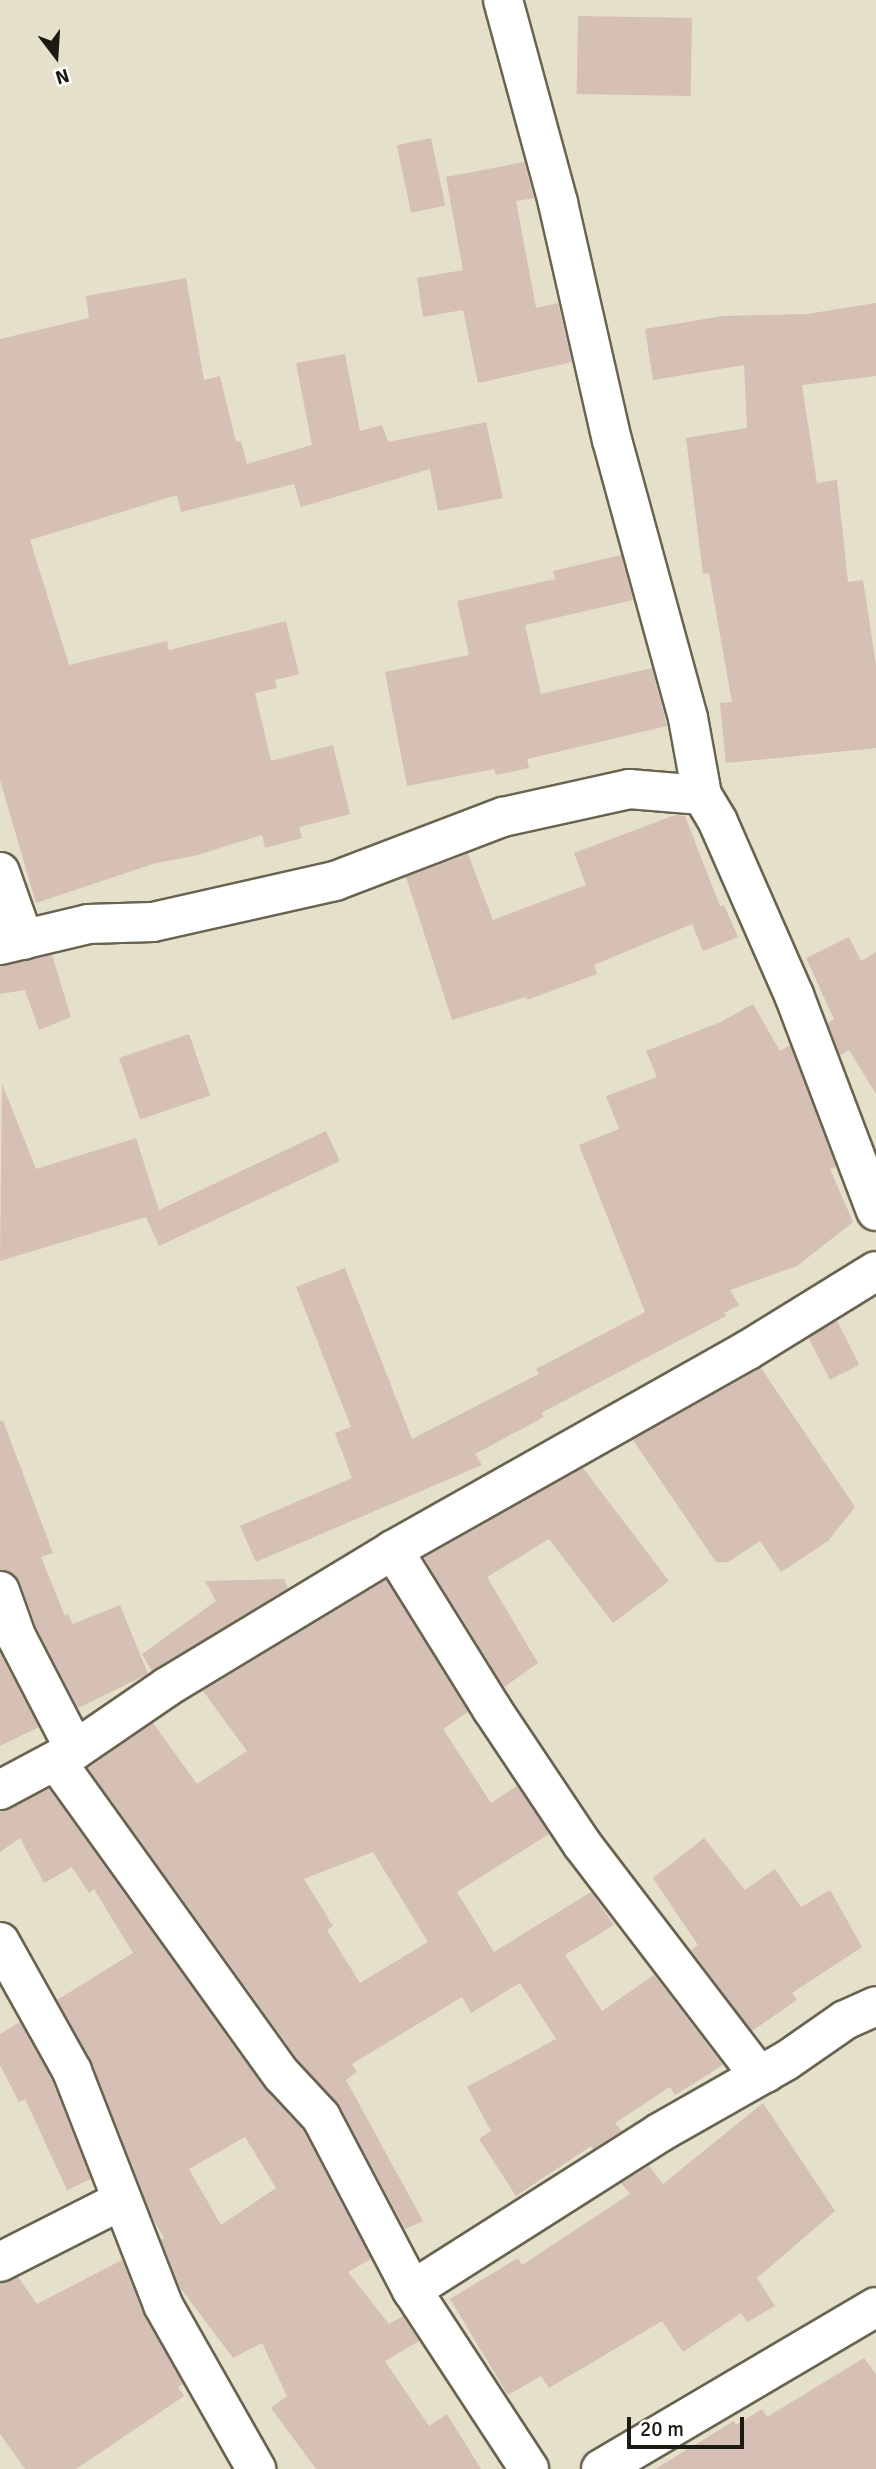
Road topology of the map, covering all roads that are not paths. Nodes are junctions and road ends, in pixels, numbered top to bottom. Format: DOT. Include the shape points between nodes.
graph roads {
  1 [pos="503,0"];
  2 [pos="702,795"];
  3 [pos="0,872"];
  4 [pos="12,942"];
  5 [pos="876,1211"];
  6 [pos="876,1271"];
  7 [pos="393,1550"];
  8 [pos="0,1591"];
  9 [pos="66,1756"];
  10 [pos="0,1790"];
  11 [pos="0,1942"];
  12 [pos="876,2006"];
  13 [pos="766,2073"];
  14 [pos="120,2200"];
  15 [pos="0,2262"];
  16 [pos="412,2290"];
  17 [pos="876,2307"];
  18 [pos="256,2469"];
  19 [pos="529,2469"];
  20 [pos="601,2469"];
  1 -- 2 [label="street" via="558,203 612,440 688,718"];
  2 -- 4 [label="street" via="629,789 602,794 503,817 335,881 153,922 88,924"];
  2 -- 5 [label="street" via="794,995"];
  3 -- 4 [label="street"];
  6 -- 7 [label="street" via="748,1350"];
  7 -- 9 [label="street" via="167,1687"];
  7 -- 13 [label="street" via="582,1844 753,2068"];
  8 -- 9 [label="street"];
  9 -- 10 [label="street"];
  9 -- 16 [label="street" via="282,2074 321,2117"];
  11 -- 14 [label="street" via="72,2071"];
  12 -- 13 [label="street" via="845,2020"];
  13 -- 16 [label="street" via="659,2133"];
  14 -- 15 [label="street"];
  14 -- 18 [label="street" via="163,2305"];
  16 -- 19 [label="street"];
  17 -- 20 [label="street"];
}
